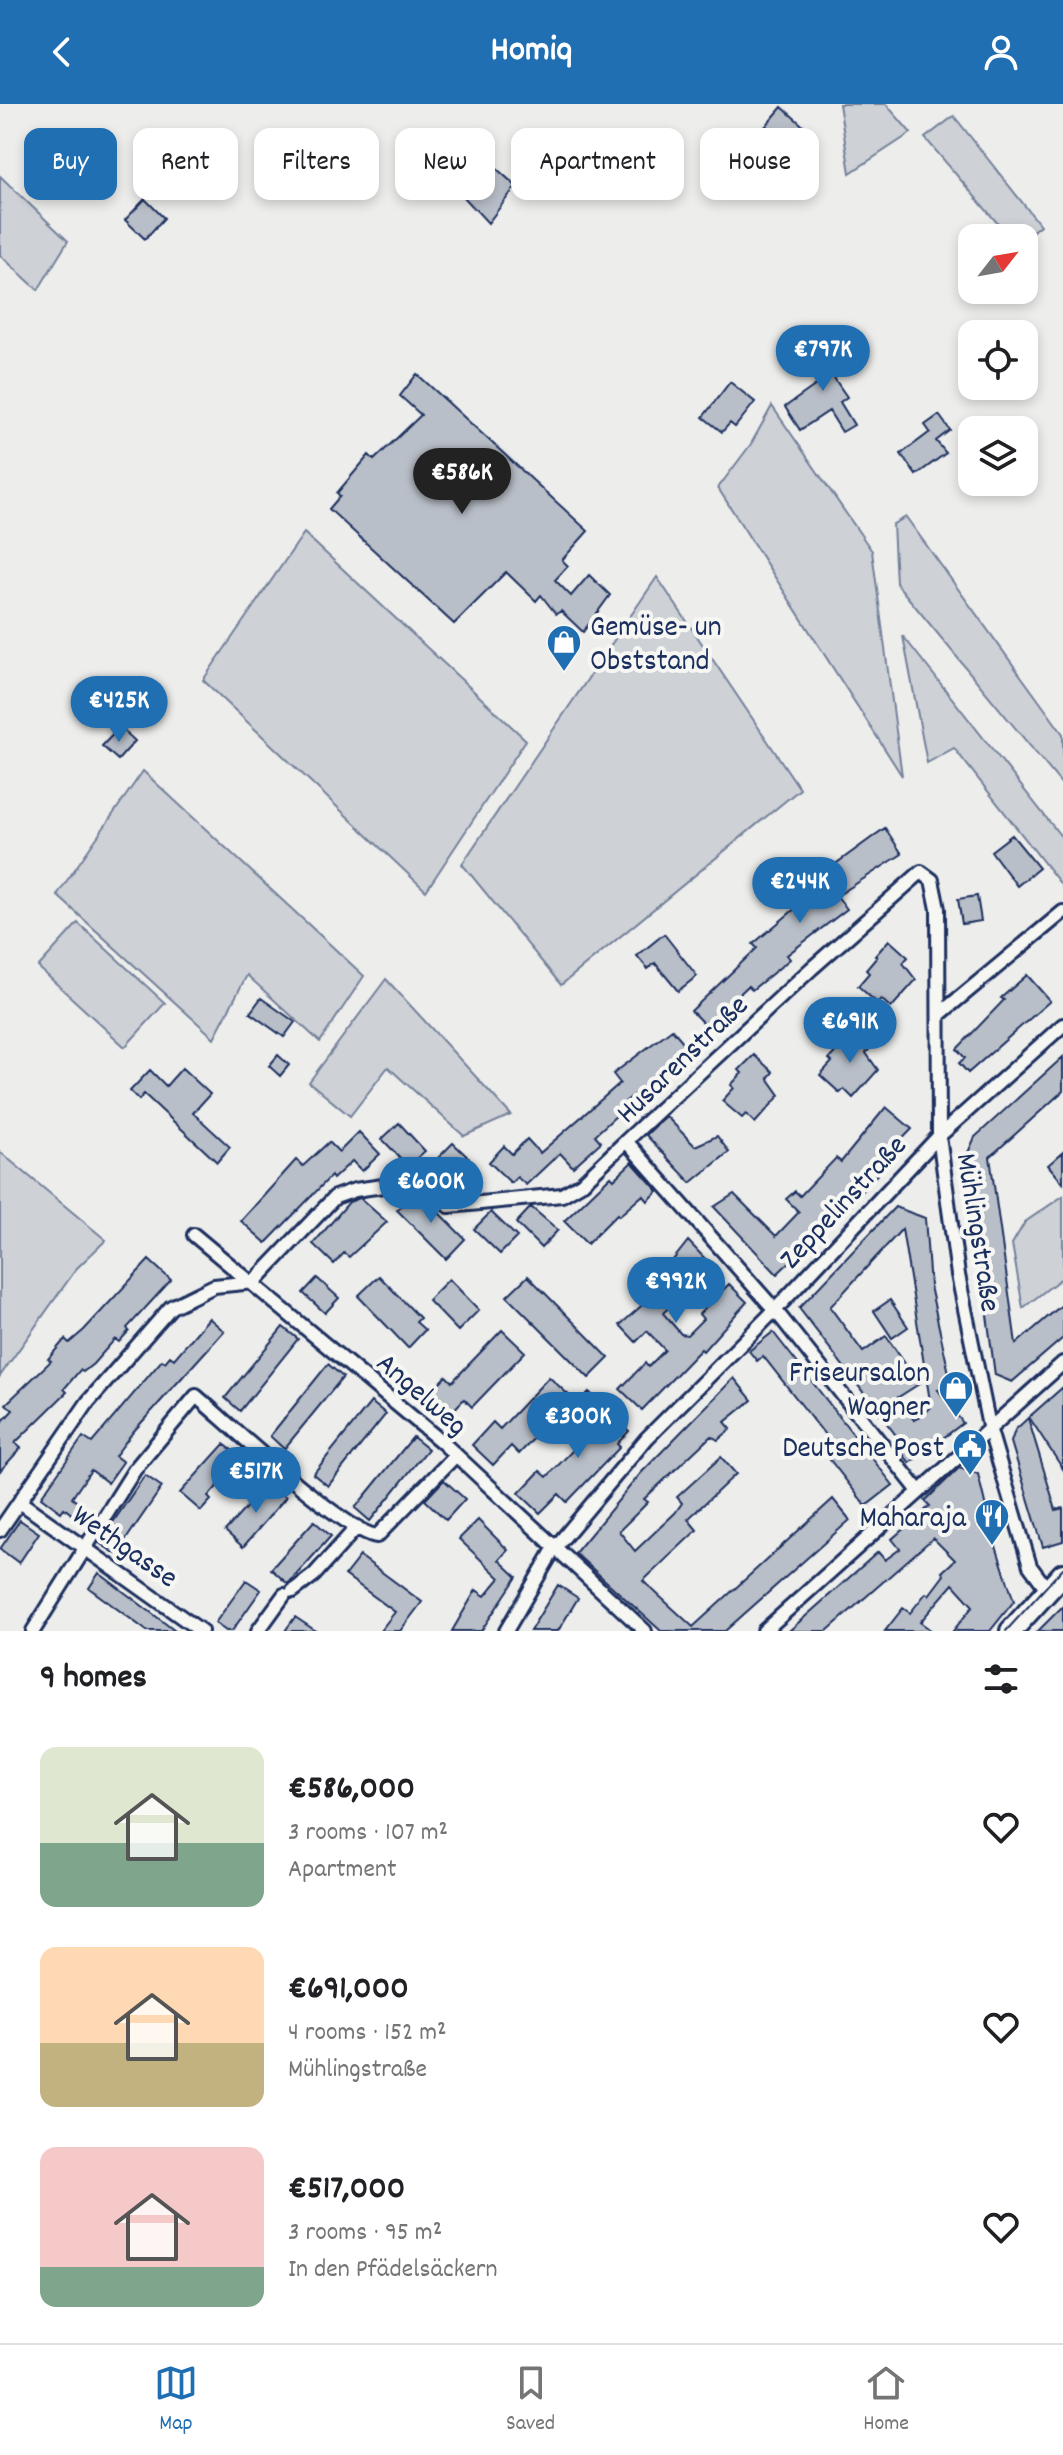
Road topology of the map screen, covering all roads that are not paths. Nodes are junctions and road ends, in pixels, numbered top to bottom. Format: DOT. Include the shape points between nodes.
graph roads {
  1 [pos="926,873"];
  2 [pos="1063,912"];
  3 [pos="940,1014"];
  4 [pos="1063,1025"];
  5 [pos="939,1136"];
  6 [pos="626,1141"];
  7 [pos="194,1235"];
  8 [pos="254,1282"];
  9 [pos="775,1310"];
  10 [pos="1063,1363"];
  11 [pos="990,1431"];
  12 [pos="456,1455"];
  13 [pos="918,1490"];
  14 [pos="20,1502"];
  15 [pos="357,1527"];
  16 [pos="0,1530"];
  17 [pos="86,1549"];
  18 [pos="554,1549"];
  19 [pos="1063,1574"];
  20 [pos="1047,1589"];
  21 [pos="33,1631"];
  22 [pos="201,1631"];
  23 [pos="258,1631"];
  24 [pos="506,1631"];
  25 [pos="645,1631"];
  26 [pos="764,1631"];
  27 [pos="1011,1631"];
  1 -- 3 [label="street, Mühlingstraße" via="938,909"];
  1 -- 6 [label="street, Husarenstraße" via="912,877"];
  2 -- 3 [label="street"];
  3 -- 5 [label="street, Mühlingstraße"];
  4 -- 5 [label="street, Zeppelinstraße"];
  5 -- 9 [label="street, Zeppelinstraße"];
  5 -- 11 [label="street, Mühlingstraße" via="958,1275"];
  6 -- 8 [label="street" via="562,1195 449,1206 418,1181 335,1197"];
  6 -- 9 [label="street, Husarenstraße"];
  7 -- 8 [label="street, Angelweg"];
  8 -- 12 [label="street, Angelweg"];
  8 -- 14 [label="street" via="214,1286 171,1307 88,1402"];
  9 -- 13 [label="street, Husarenstraße"];
  9 -- 18 [label="street, Zeppelinstraße" via="647,1438"];
  10 -- 11 [label="street"];
  11 -- 13 [label="street"];
  11 -- 20 [label="street, Mühlingstraße" via="1030,1566"];
  12 -- 15 [label="street" via="377,1536"];
  12 -- 18 [label="street, Angelweg"];
  13 -- 26 [label="street"];
  14 -- 16 [label="street"];
  14 -- 17 [label="street, Wethgasse"];
  15 -- 17 [label="street" via="319,1502 196,1396 135,1469"];
  15 -- 23 [label="street" via="314,1575 288,1593"];
  17 -- 21 [label="street"];
  17 -- 22 [label="street, Wethgasse"];
  18 -- 24 [label="street, Zeppelinstraße"];
  18 -- 25 [label="street, Angelweg"];
  19 -- 20 [label="main road"];
  20 -- 27 [label="main road"];
}
